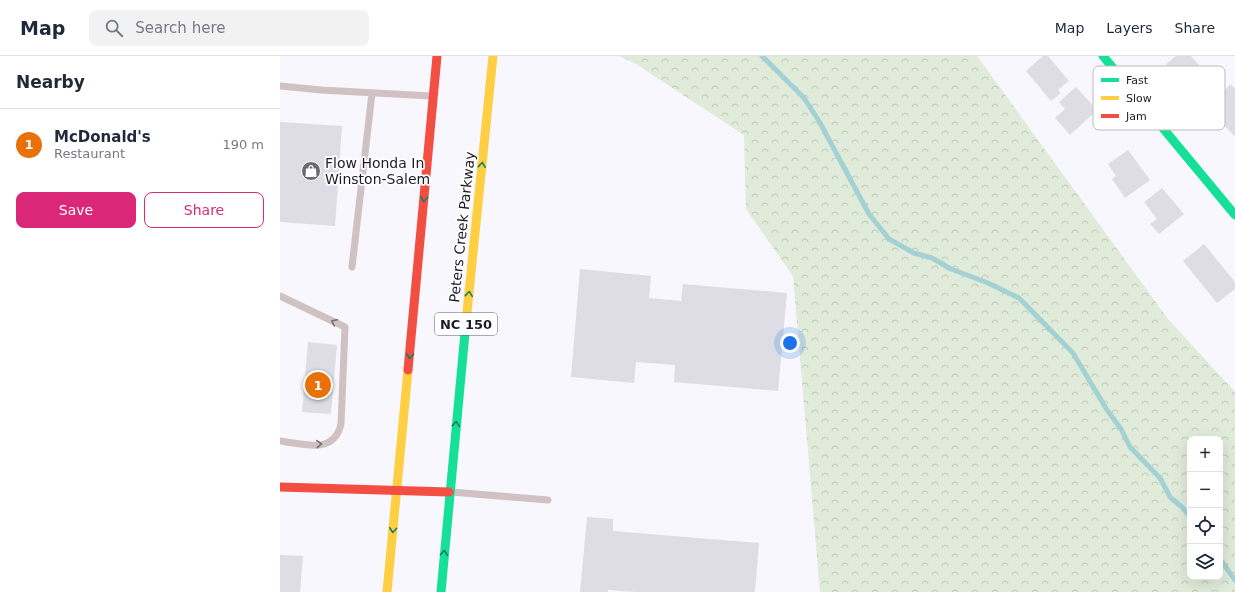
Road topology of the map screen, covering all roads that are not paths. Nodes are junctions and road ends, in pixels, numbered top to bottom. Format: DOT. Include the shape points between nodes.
graph roads {
  1 [pos="437,56"];
  2 [pos="493,56"];
  3 [pos="1103,56"];
  4 [pos="1111,66"];
  5 [pos="280,86"];
  6 [pos="372,93"];
  7 [pos="434,96"];
  8 [pos="1164,130"];
  9 [pos="1235,215"];
  10 [pos="352,268"];
  11 [pos="280,296"];
  12 [pos="280,441"];
  13 [pos="280,487"];
  14 [pos="397,491"];
  15 [pos="449,492"];
  16 [pos="548,500"];
  17 [pos="388,592"];
  18 [pos="441,592"];
  1 -- 7 [label="main road"];
  15 -- 2 [label="main road, Peters Creek Parkway / NC 150, one-way"];
  3 -- 4 [label="main road"];
  5 -- 6 [label="lane"];
  6 -- 7 [label="lane"];
  6 -- 10 [label="lane"];
  7 -- 14 [label="main road, one-way"];
  8 -- 9 [label="main road"];
  12 -- 11 [label="lane, one-way" via="325,444 339,435 345,327"];
  13 -- 14 [label="main road"];
  14 -- 15 [label="main road"];
  14 -- 17 [label="main road, one-way"];
  15 -- 16 [label="lane"];
  18 -- 15 [label="main road, Peters Creek Parkway / NC 150, one-way"];
}
